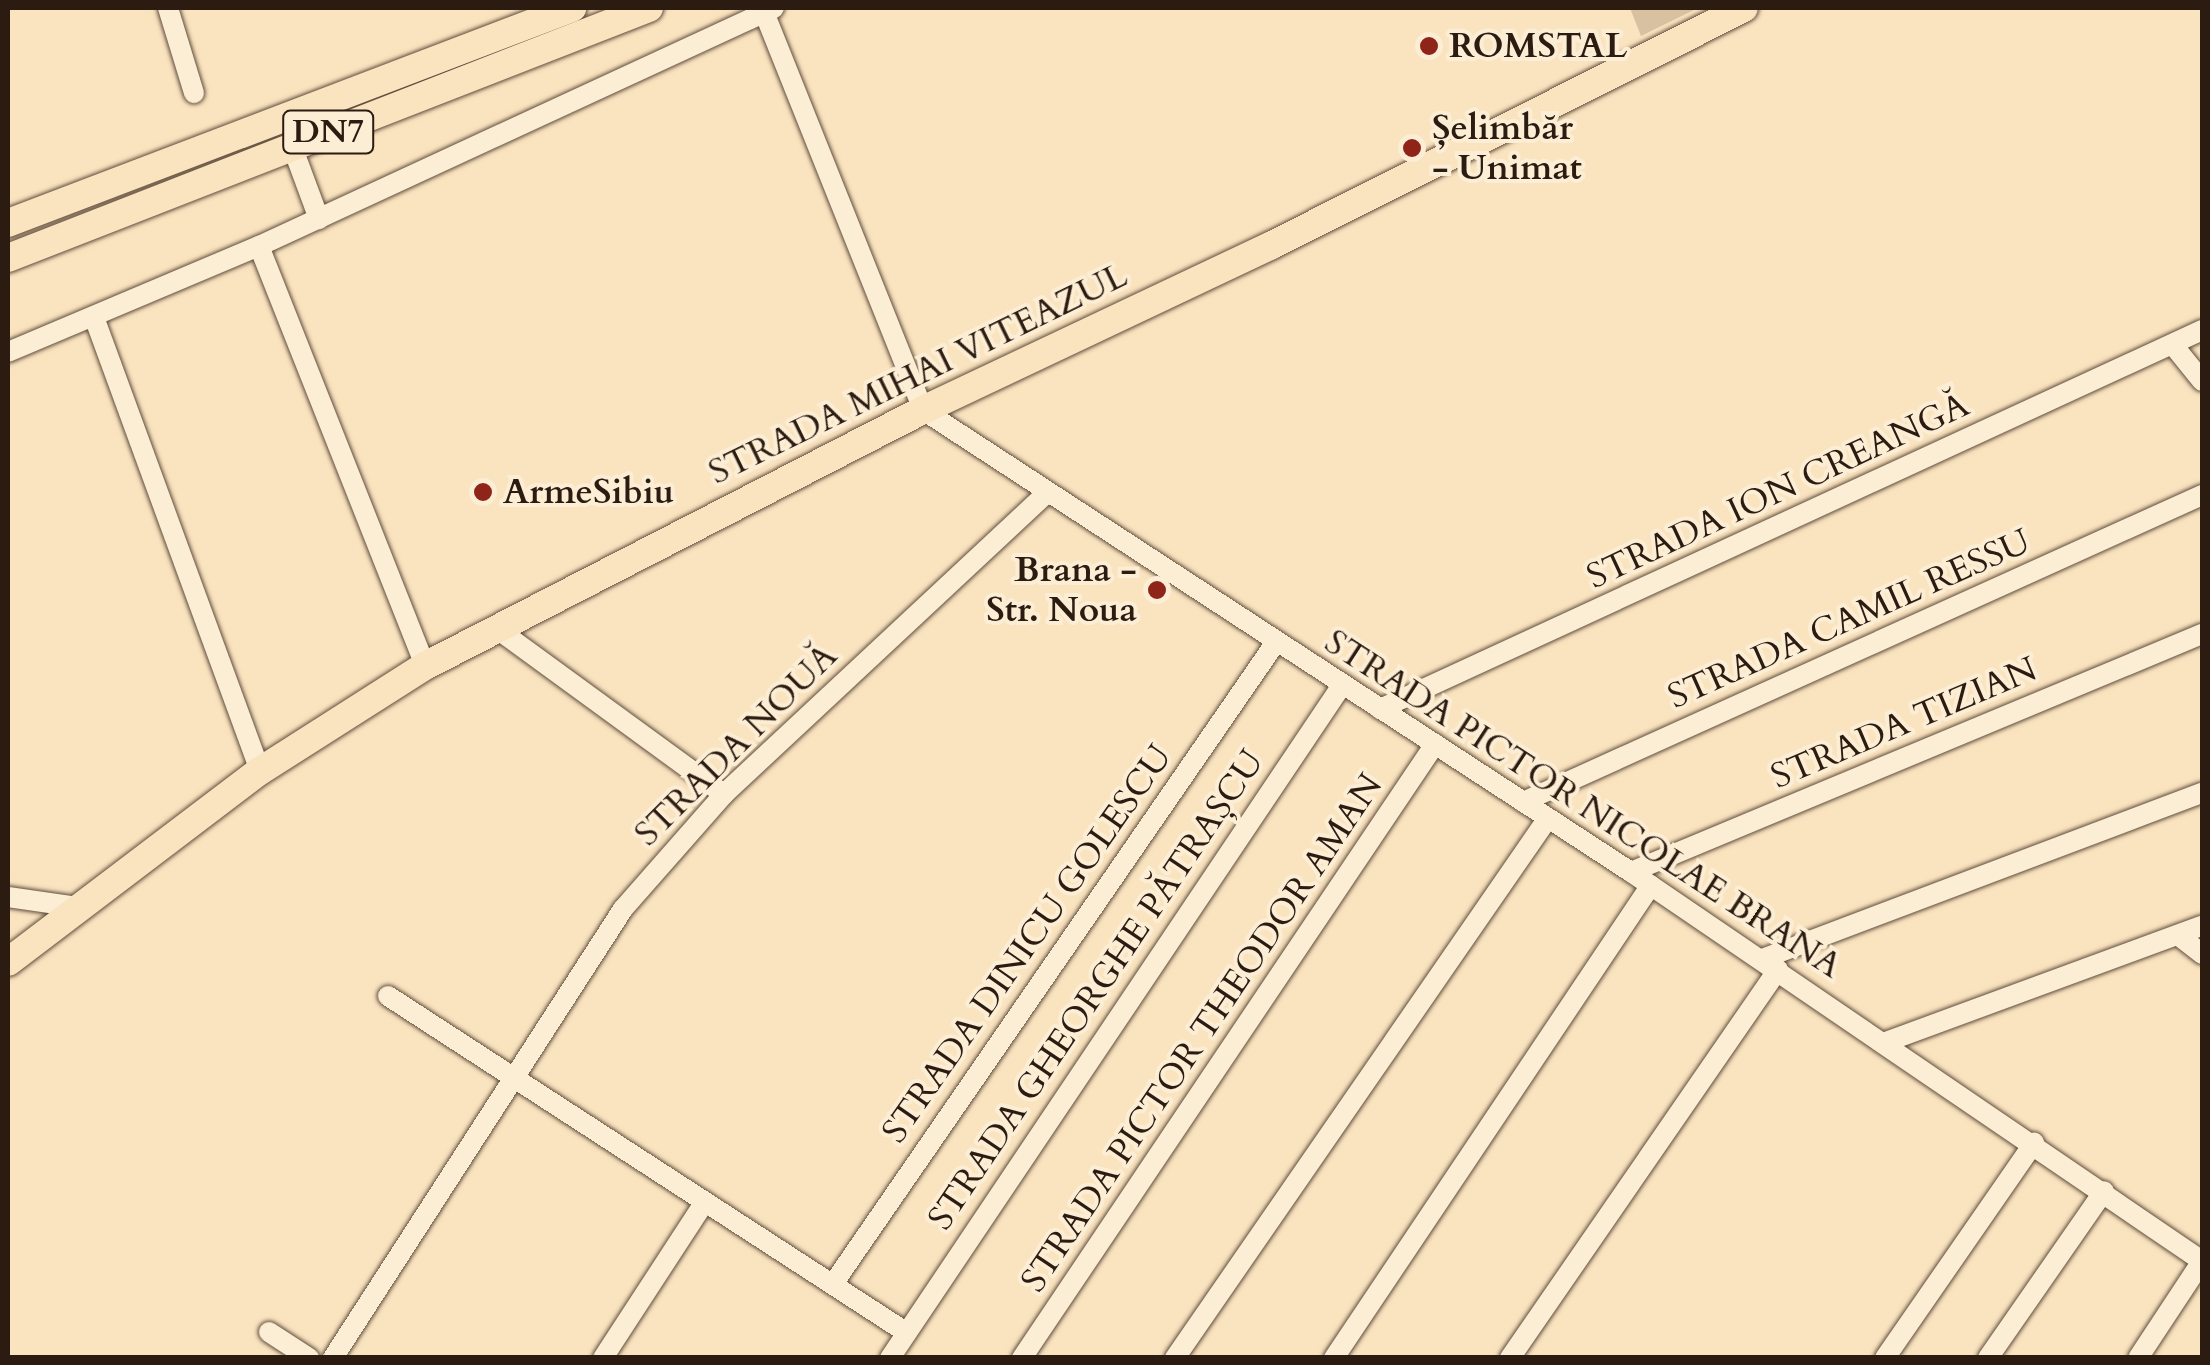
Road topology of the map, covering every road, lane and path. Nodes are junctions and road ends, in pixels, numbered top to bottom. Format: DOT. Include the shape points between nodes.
graph roads {
  1 [pos="168,8"];
  2 [pos="572,8"];
  3 [pos="648,8"];
  4 [pos="1744,8"];
  5 [pos="769,10"];
  6 [pos="194,93"];
  7 [pos="292,146"];
  8 [pos="318,220"];
  9 [pos="8,224"];
  10 [pos="260,246"];
  11 [pos="8,258"];
  12 [pos="94,317"];
  13 [pos="2202,330"];
  14 [pos="2174,345"];
  15 [pos="8,352"];
  16 [pos="2202,381"];
  17 [pos="923,410"];
  18 [pos="1047,493"];
  19 [pos="2202,494"];
  20 [pos="496,628"];
  21 [pos="2202,634"];
  22 [pos="1276,642"];
  23 [pos="425,666"];
  24 [pos="1342,685"];
  25 [pos="1380,709"];
  26 [pos="1435,744"];
  27 [pos="260,771"];
  28 [pos="2202,793"];
  29 [pos="724,794"];
  30 [pos="1523,802"];
  31 [pos="1548,818"];
  32 [pos="1631,872"];
  33 [pos="1651,885"];
  34 [pos="8,896"];
  35 [pos="77,907"];
  36 [pos="2202,926"];
  37 [pos="2178,934"];
  38 [pos="2202,954"];
  39 [pos="8,962"];
  40 [pos="1770,964"];
  41 [pos="388,996"];
  42 [pos="1886,1042"];
  43 [pos="512,1078"];
  44 [pos="2034,1143"];
  45 [pos="2104,1191"];
  46 [pos="704,1203"];
  47 [pos="2202,1261"];
  48 [pos="832,1284"];
  49 [pos="904,1331"];
  50 [pos="268,1332"];
  51 [pos="309,1358"];
  52 [pos="333,1358"];
  53 [pos="603,1358"];
  54 [pos="890,1358"];
  55 [pos="1022,1358"];
  56 [pos="1174,1358"];
  57 [pos="1334,1358"];
  58 [pos="1510,1358"];
  59 [pos="1885,1358"];
  60 [pos="1988,1358"];
  61 [pos="2138,1358"];
  1 -- 6 [label="street"];
  2 -- 9 [label="main road, DN7"];
  3 -- 7 [label="main road, DN7"];
  4 -- 17 [label="main road, STRADA MIHAI VITEAZUL" via="1270,246"];
  5 -- 8 [label="street"];
  5 -- 17 [label="street"];
  7 -- 8 [label="street"];
  7 -- 11 [label="main road, DN7"];
  8 -- 10 [label="street"];
  10 -- 12 [label="street"];
  10 -- 23 [label="street"];
  12 -- 15 [label="street"];
  12 -- 27 [label="street"];
  13 -- 14 [label="street, STRADA ION CREANGĂ"];
  14 -- 16 [label="street"];
  14 -- 25 [label="street, STRADA ION CREANGĂ"];
  17 -- 18 [label="street, STRADA PICTOR NICOLAE BRANA"];
  17 -- 20 [label="main road, STRADA MIHAI VITEAZUL"];
  18 -- 22 [label="street, STRADA PICTOR NICOLAE BRANA"];
  18 -- 29 [label="street, STRADA NOUĂ"];
  19 -- 30 [label="street, STRADA CAMIL RESSU"];
  20 -- 23 [label="main road, STRADA MIHAI VITEAZUL"];
  20 -- 29 [label="street"];
  21 -- 32 [label="street, STRADA TIZIAN"];
  22 -- 24 [label="street, STRADA PICTOR NICOLAE BRANA"];
  22 -- 48 [label="street, STRADA DINICU GOLESCU"];
  23 -- 27 [label="main road, STRADA MIHAI VITEAZUL"];
  24 -- 25 [label="street, STRADA PICTOR NICOLAE BRANA"];
  24 -- 49 [label="street, STRADA GHEORGHE PĂTRAȘCU"];
  25 -- 26 [label="street, STRADA PICTOR NICOLAE BRANA"];
  26 -- 30 [label="street, STRADA PICTOR NICOLAE BRANA"];
  26 -- 55 [label="street, STRADA PICTOR THEODOR AMAN"];
  27 -- 35 [label="main road, STRADA MIHAI VITEAZUL"];
  28 -- 40 [label="street"];
  29 -- 43 [label="street, STRADA NOUĂ" via="623,909"];
  30 -- 31 [label="street, STRADA PICTOR NICOLAE BRANA"];
  31 -- 32 [label="street, STRADA PICTOR NICOLAE BRANA"];
  31 -- 56 [label="street"];
  32 -- 33 [label="street, STRADA PICTOR NICOLAE BRANA"];
  33 -- 40 [label="street, STRADA PICTOR NICOLAE BRANA"];
  33 -- 57 [label="street"];
  34 -- 35 [label="street"];
  35 -- 39 [label="main road, STRADA MIHAI VITEAZUL"];
  36 -- 37 [label="street"];
  37 -- 38 [label="street"];
  37 -- 42 [label="street"];
  40 -- 42 [label="street, STRADA PICTOR NICOLAE BRANA"];
  40 -- 58 [label="street"];
  41 -- 43 [label="street"];
  42 -- 44 [label="street, STRADA PICTOR NICOLAE BRANA"];
  43 -- 46 [label="street"];
  43 -- 52 [label="street, STRADA NOUĂ"];
  44 -- 45 [label="street, STRADA PICTOR NICOLAE BRANA"];
  44 -- 59 [label="street"];
  45 -- 47 [label="street, STRADA PICTOR NICOLAE BRANA"];
  45 -- 60 [label="street"];
  46 -- 48 [label="street"];
  46 -- 53 [label="street"];
  47 -- 61 [label="street"];
  48 -- 49 [label="street"];
  49 -- 54 [label="street, STRADA GHEORGHE PĂTRAȘCU"];
  50 -- 51 [label="street"];
}
